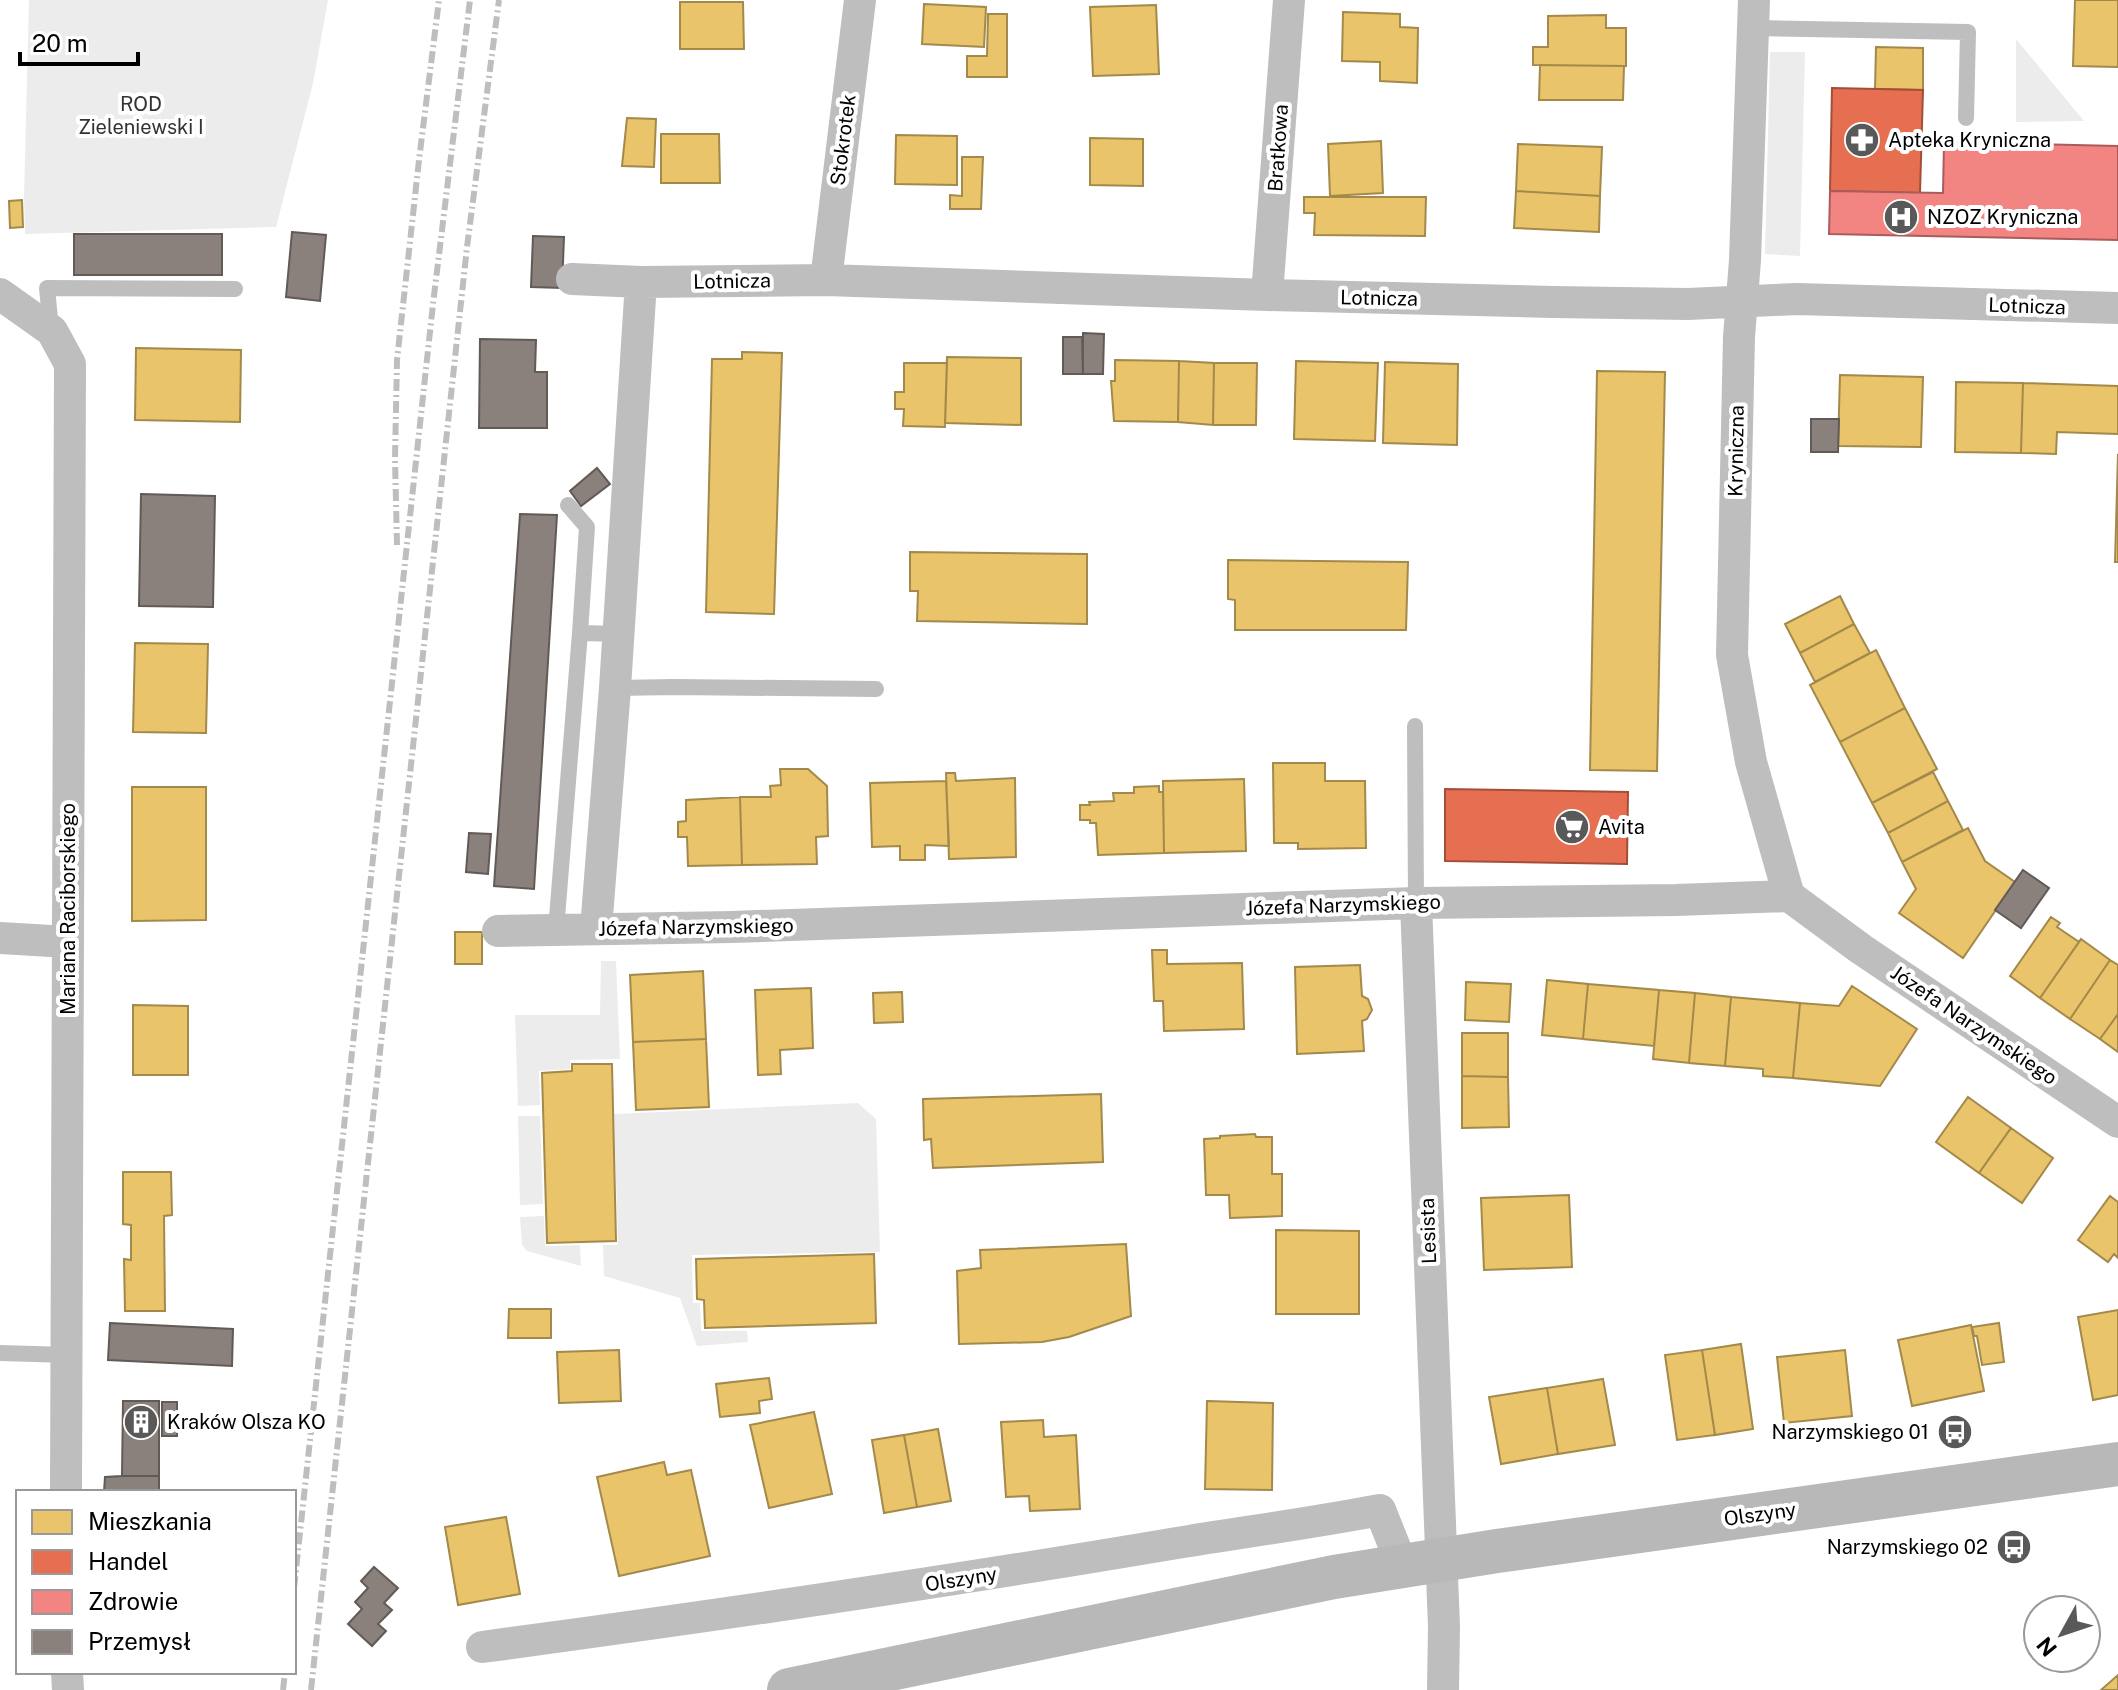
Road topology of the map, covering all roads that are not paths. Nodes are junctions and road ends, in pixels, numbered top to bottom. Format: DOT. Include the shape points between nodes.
graph roads {
  1 [pos="860,0"];
  2 [pos="1289,0"];
  3 [pos="1753,14"];
  4 [pos="1966,118"];
  5 [pos="572,279"];
  6 [pos="826,280"];
  7 [pos="641,282"];
  8 [pos="235,289"];
  9 [pos="0,294"];
  10 [pos="1267,295"];
  11 [pos="1743,301"];
  12 [pos="2118,308"];
  13 [pos="52,331"];
  14 [pos="568,505"];
  15 [pos="580,633"];
  16 [pos="619,634"];
  17 [pos="615,688"];
  18 [pos="876,689"];
  19 [pos="1415,726"];
  20 [pos="1789,896"];
  21 [pos="1416,903"];
  22 [pos="596,929"];
  23 [pos="556,930"];
  24 [pos="498,931"];
  25 [pos="0,938"];
  26 [pos="68,942"];
  27 [pos="2118,1122"];
  28 [pos="0,1353"];
  29 [pos="68,1355"];
  30 [pos="2118,1464"];
  31 [pos="66,1490"];
  32 [pos="1422,1562"];
  33 [pos="482,1647"];
  34 [pos="789,1690"];
  35 [pos="1443,1690"];
  1 -- 6 [label="street, Stokrotek"];
  2 -- 10 [label="street, Bratkowa"];
  3 -- 4 [label="lane" via="1968,32"];
  3 -- 11 [label="street, Kryniczna"];
  5 -- 7 [label="street, Lotnicza"];
  6 -- 7 [label="street, Lotnicza"];
  6 -- 10 [label="street, Lotnicza"];
  7 -- 16 [label="street"];
  8 -- 13 [label="lane" via="47,288"];
  9 -- 13 [label="street"];
  10 -- 11 [label="street, Lotnicza"];
  11 -- 12 [label="street, Lotnicza"];
  11 -- 20 [label="street, Kryniczna" via="1732,655 1751,762"];
  13 -- 26 [label="street, Mariana Raciborskiego" via="70,364"];
  14 -- 15 [label="lane" via="587,527"];
  15 -- 16 [label="lane"];
  15 -- 23 [label="lane"];
  16 -- 17 [label="street"];
  17 -- 18 [label="lane"];
  17 -- 22 [label="street"];
  19 -- 21 [label="lane"];
  20 -- 21 [label="street, Józefa Narzymskiego"];
  20 -- 27 [label="street, Józefa Narzymskiego"];
  21 -- 22 [label="street, Józefa Narzymskiego"];
  21 -- 32 [label="street, Lesista"];
  22 -- 23 [label="street, Józefa Narzymskiego"];
  23 -- 24 [label="street, Józefa Narzymskiego"];
  25 -- 26 [label="street"];
  26 -- 29 [label="street, Mariana Raciborskiego"];
  28 -- 29 [label="lane"];
  29 -- 31 [label="street, Mariana Raciborskiego"];
  30 -- 32 [label="street, Olszyny"];
  32 -- 33 [label="street, Olszyny" via="1380,1510 972,1578"];
  32 -- 34 [label="street, Olszyny"];
  32 -- 35 [label="street, Lesista" via="1444,1627"];
}
